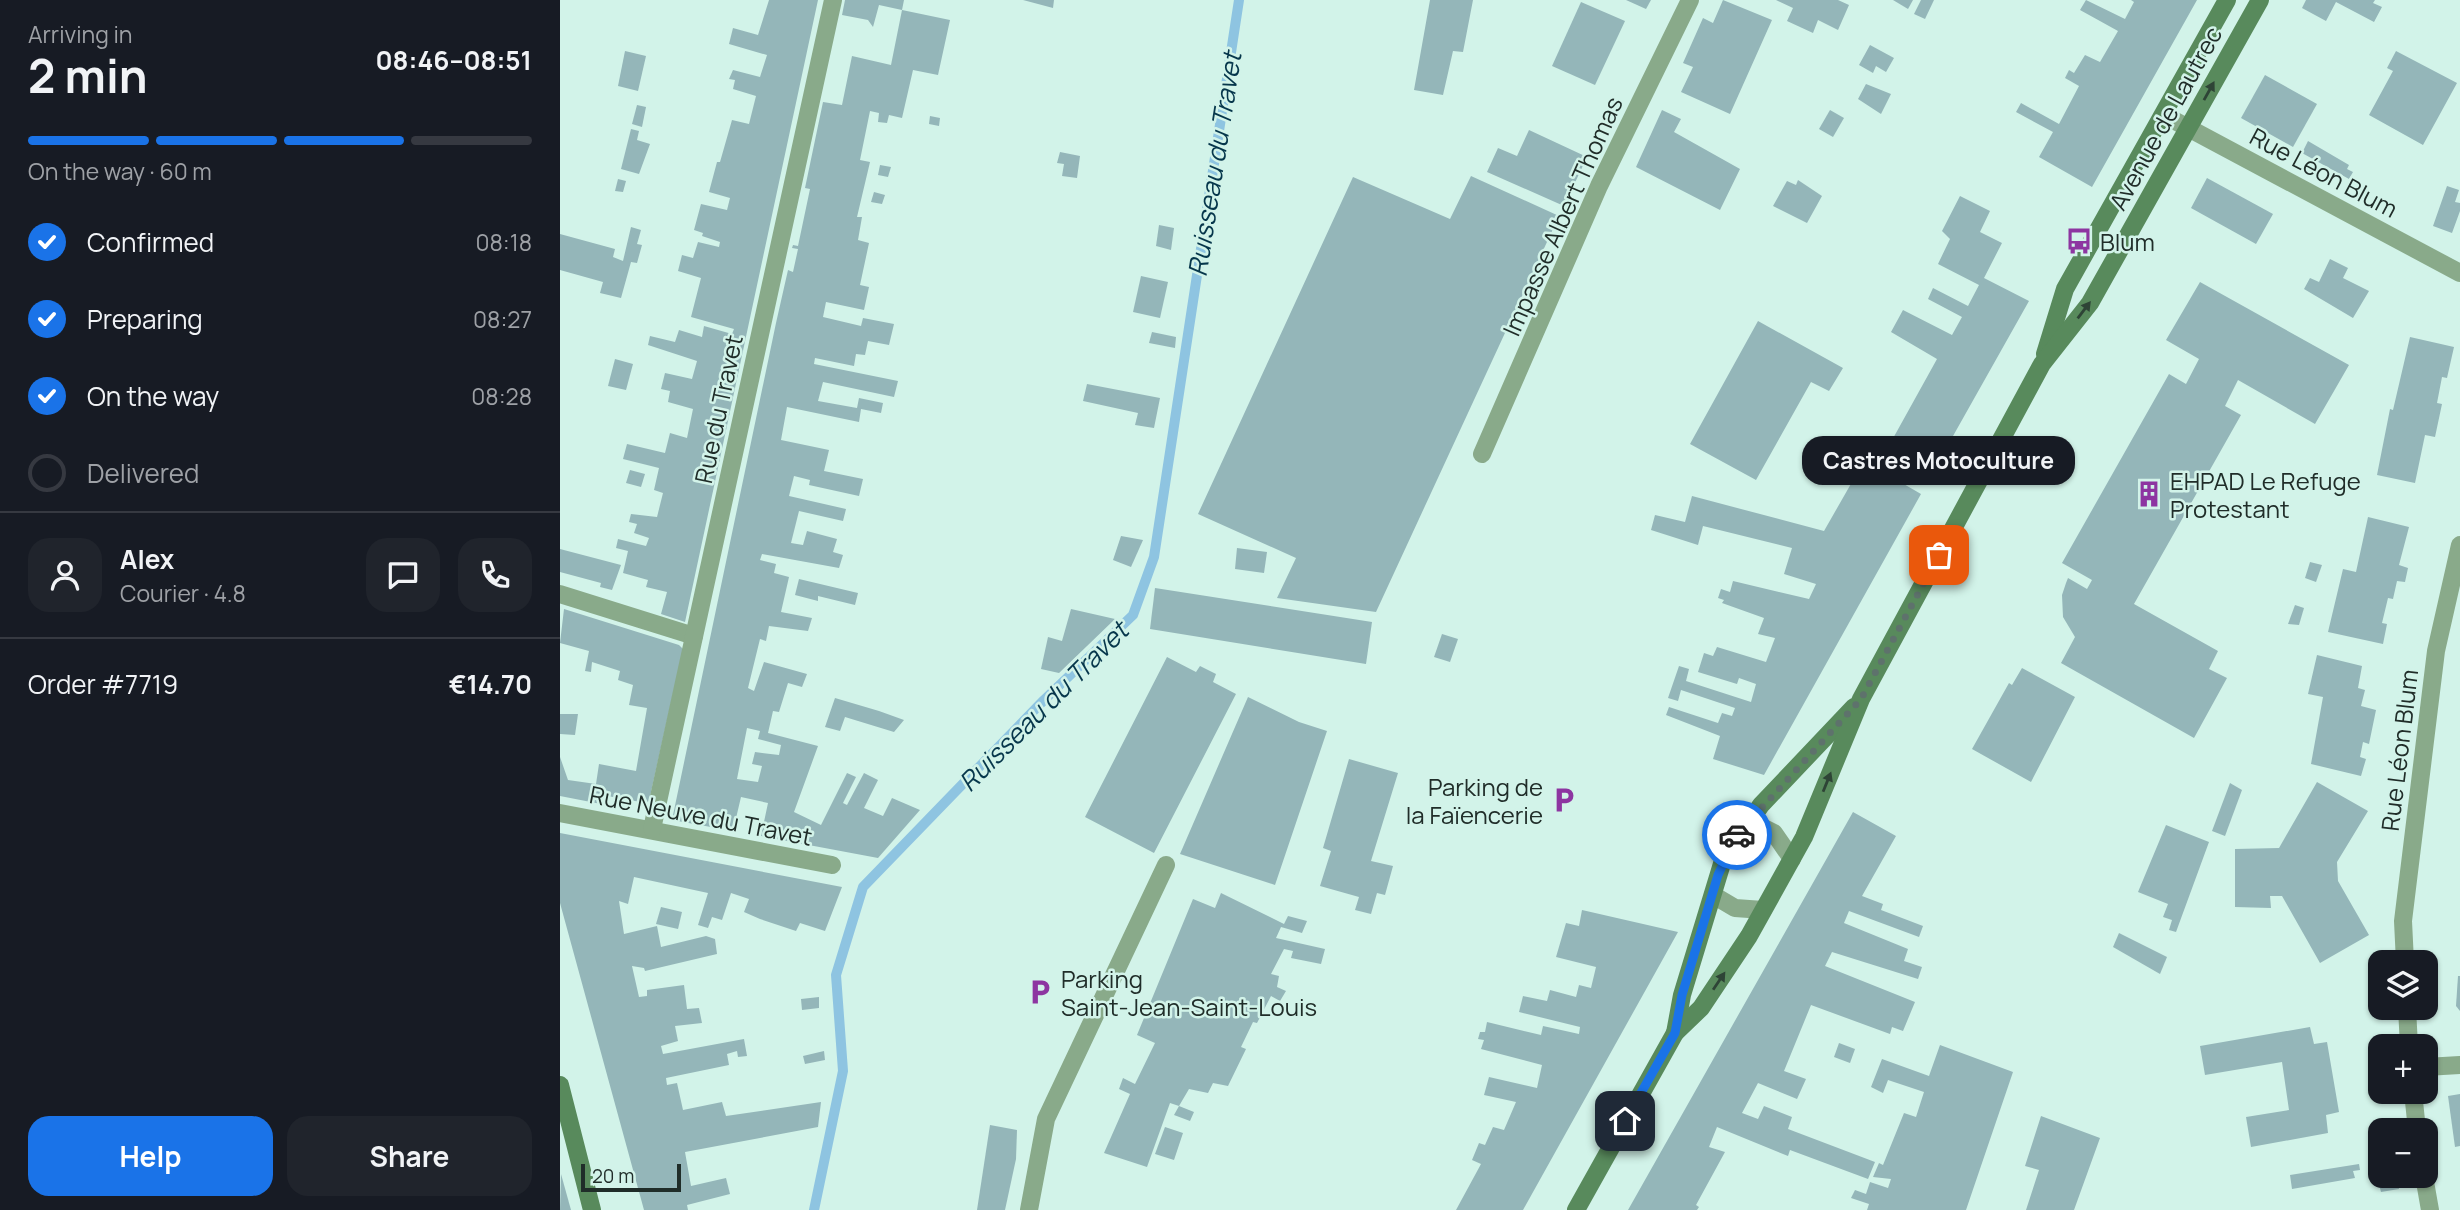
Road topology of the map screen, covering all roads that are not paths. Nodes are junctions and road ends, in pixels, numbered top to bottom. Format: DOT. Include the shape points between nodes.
graph roads {
  1 [pos="833,0"];
  2 [pos="1690,0"];
  3 [pos="2227,0"];
  4 [pos="2260,0"];
  5 [pos="2164,115"];
  6 [pos="2188,128"];
  7 [pos="2460,273"];
  8 [pos="2042,364"];
  9 [pos="1482,454"];
  10 [pos="2460,545"];
  11 [pos="560,594"];
  12 [pos="694,636"];
  13 [pos="1861,699"];
  14 [pos="560,813"];
  15 [pos="1748,820"];
  16 [pos="652,829"];
  17 [pos="1792,859"];
  18 [pos="832,865"];
  19 [pos="1166,865"];
  20 [pos="1713,895"];
  21 [pos="1763,910"];
  22 [pos="2404,950"];
  23 [pos="1675,1033"];
  24 [pos="2460,1065"];
  25 [pos="2438,1066"];
  26 [pos="560,1085"];
  27 [pos="2426,1188"];
  28 [pos="592,1210"];
  29 [pos="1029,1210"];
  30 [pos="1576,1210"];
  31 [pos="2430,1210"];
  1 -- 12 [label="street, Rue du Travet"];
  2 -- 9 [label="street, Impasse Albert Thomas" via="1599,186"];
  3 -- 5 [label="main road, Avenue de Lautrec"];
  6 -- 4 [label="main road, Avenue de Lautrec, one-way"];
  5 -- 6 [label="street, Rue Léon Blum"];
  5 -- 8 [label="main road, Avenue de Lautrec" via="2065,289"];
  6 -- 7 [label="street, Rue Léon Blum"];
  8 -- 6 [label="main road, Avenue de Lautrec, one-way" via="2090,303"];
  8 -- 13 [label="main road, Avenue de Lautrec"];
  10 -- 22 [label="street, Rue Léon Blum" via="2436,651 2403,921"];
  11 -- 12 [label="street"];
  12 -- 16 [label="street, Rue du Travet"];
  13 -- 15 [label="main road, Avenue de Lautrec"];
  17 -- 13 [label="main road, Avenue de Lautrec, one-way"];
  14 -- 16 [label="street, Rue Neuve du Travet"];
  15 -- 17 [label="street" via="1774,833"];
  15 -- 20 [label="main road, Avenue de Lautrec" via="1724,857"];
  16 -- 18 [label="street, Rue Neuve du Travet"];
  17 -- 21 [label="main road, Avenue de Lautrec"];
  19 -- 29 [label="street" via="1046,1119"];
  20 -- 21 [label="street" via="1735,908"];
  20 -- 23 [label="main road, Avenue de Lautrec"];
  23 -- 21 [label="main road, Avenue de Lautrec, one-way" via="1701,1007"];
  23 -- 30 [label="main road, Avenue de Lautrec"];
  24 -- 25 [label="street"];
  26 -- 28 [label="main road"];
  27 -- 31 [label="street"];
}
